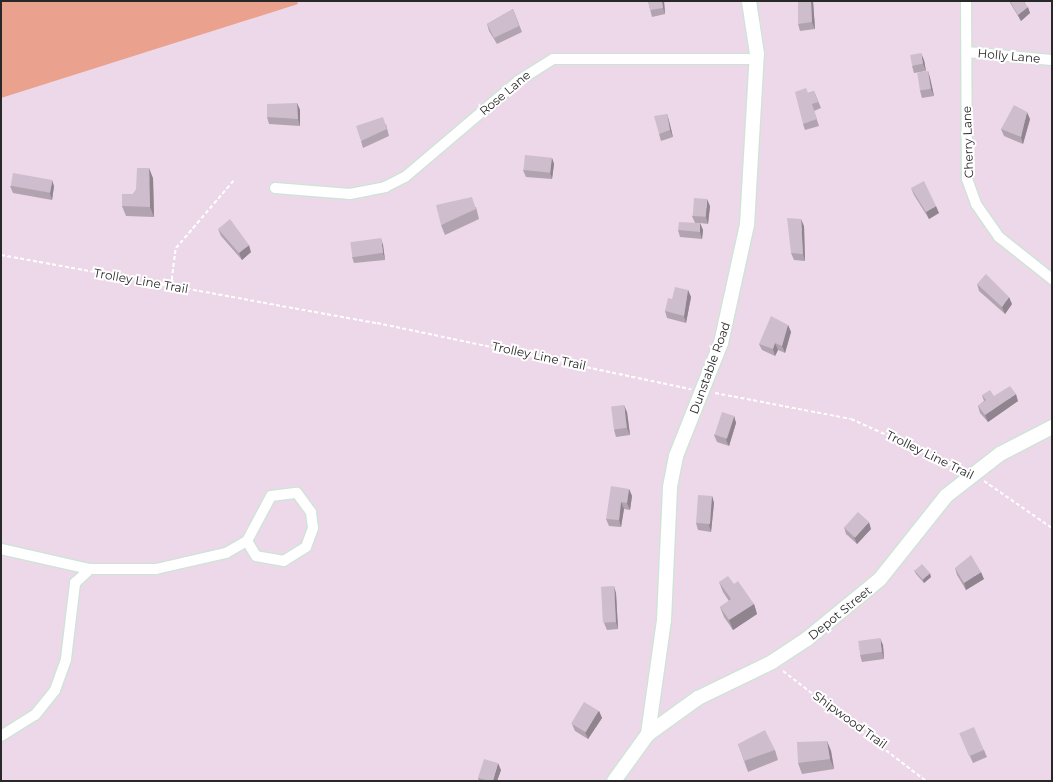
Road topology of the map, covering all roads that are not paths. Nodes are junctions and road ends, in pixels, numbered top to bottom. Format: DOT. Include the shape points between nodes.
graph roads {
  1 [pos="749,1"];
  2 [pos="966,1"];
  3 [pos="967,52"];
  4 [pos="757,59"];
  5 [pos="1052,60"];
  6 [pos="275,188"];
  7 [pos="1052,280"];
  8 [pos="1052,427"];
  9 [pos="247,541"];
  10 [pos="1,549"];
  11 [pos="90,569"];
  12 [pos="648,734"];
  13 [pos="1,736"];
  14 [pos="614,781"];
  1 -- 4 [label="street, Dunstable Road"];
  2 -- 3 [label="street, Cherry Lane"];
  3 -- 5 [label="street, Holly Lane"];
  3 -- 7 [label="street, Cherry Lane" via="967,179 976,204 1015,255"];
  4 -- 6 [label="street, Rose Lane" via="553,59 518,81 405,177 385,187 350,194"];
  4 -- 12 [label="street, Dunstable Road" via="748,225 731,310 676,456 670,487 664,620"];
  8 -- 12 [label="street, Depot Street" via="1022,440 972,474 923,521 868,591 772,662 698,698"];
  9 -- 9 [label="street" via="271,496 297,493 311,512 313,528 306,547 284,561 256,556"];
  9 -- 11 [label="street" via="226,553 156,569"];
  10 -- 11 [label="street"];
  11 -- 13 [label="street" via="75,583 66,659 54,690 35,715"];
  12 -- 14 [label="street, Depot Street"];
}
